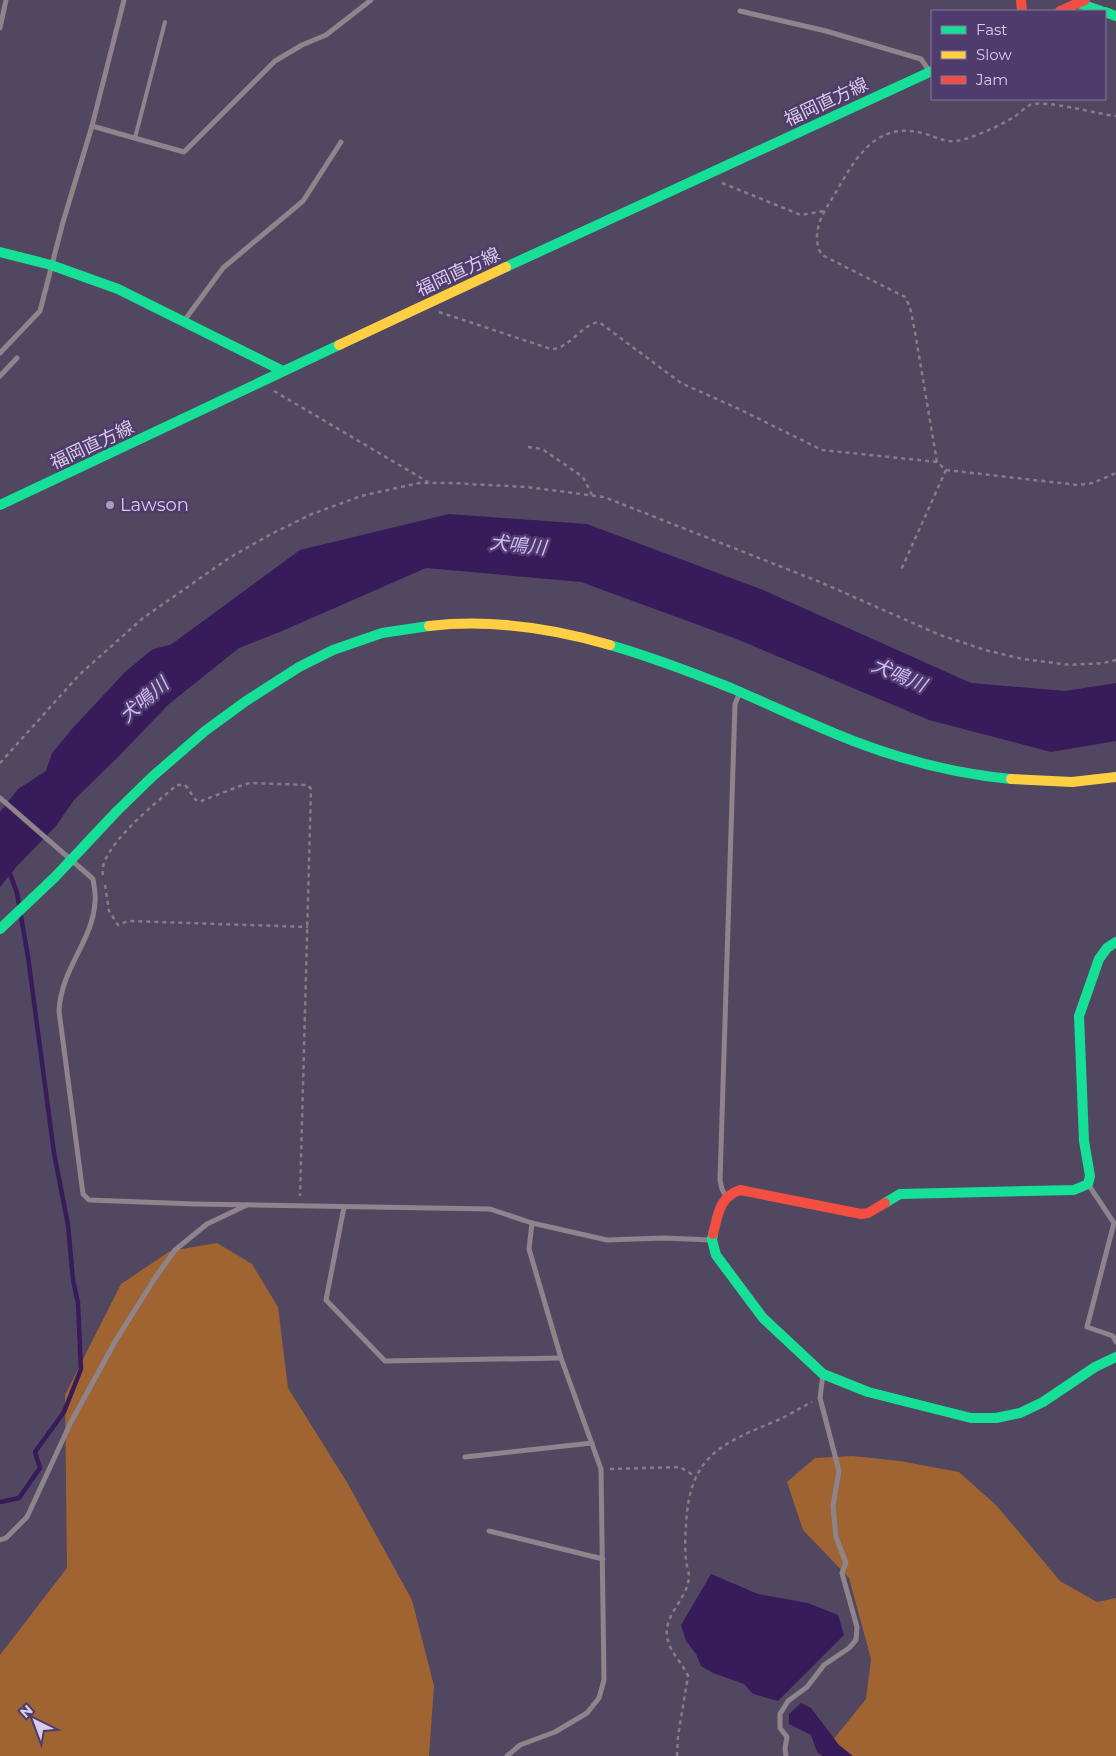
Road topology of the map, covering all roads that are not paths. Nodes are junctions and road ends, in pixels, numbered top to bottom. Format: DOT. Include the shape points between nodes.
graph roads {
  1 [pos="6,0"];
  2 [pos="124,0"];
  3 [pos="371,0"];
  4 [pos="1077,1"];
  5 [pos="1062,10"];
  6 [pos="1098,10"];
  7 [pos="740,11"];
  8 [pos="165,22"];
  9 [pos="0,28"];
  10 [pos="931,72"];
  11 [pos="92,126"];
  12 [pos="135,138"];
  13 [pos="341,142"];
  14 [pos="0,252"];
  15 [pos="51,265"];
  16 [pos="183,322"];
  17 [pos="0,353"];
  18 [pos="17,358"];
  19 [pos="283,371"];
  20 [pos="0,376"];
  21 [pos="0,505"];
  22 [pos="740,692"];
  23 [pos="1116,777"];
  24 [pos="0,798"];
  25 [pos="72,860"];
  26 [pos="0,929"];
  27 [pos="1116,942"];
  28 [pos="1088,1184"];
  29 [pos="726,1197"];
  30 [pos="250,1204"];
  31 [pos="344,1207"];
  32 [pos="532,1223"];
  33 [pos="712,1240"];
  34 [pos="1116,1342"];
  35 [pos="1116,1357"];
  36 [pos="561,1358"];
  37 [pos="823,1374"];
  38 [pos="592,1443"];
  39 [pos="465,1457"];
  40 [pos="489,1530"];
  41 [pos="0,1540"];
  42 [pos="603,1559"];
  43 [pos="506,1756"];
  44 [pos="786,1756"];
  1 -- 9 [label="street"];
  2 -- 11 [label="street"];
  3 -- 12 [label="street" via="326,35 274,61 184,152"];
  4 -- 5 [label="street"];
  4 -- 6 [label="street"];
  7 -- 10 [label="street" via="826,31 921,59"];
  8 -- 12 [label="lane"];
  10 -- 19 [label="street, 福岡直方線"];
  11 -- 12 [label="street"];
  11 -- 15 [label="street"];
  13 -- 16 [label="street" via="303,201 223,268"];
  14 -- 15 [label="street"];
  15 -- 16 [label="street" via="118,290"];
  15 -- 17 [label="street" via="40,311"];
  16 -- 19 [label="street"];
  18 -- 20 [label="street"];
  19 -- 21 [label="street, 福岡直方線"];
  22 -- 23 [label="street" via="851,742 963,774 1047,783 1090,782"];
  22 -- 25 [label="street" via="649,656 594,639 500,624 463,623 399,629 322,655 245,700 162,767"];
  22 -- 29 [label="street" via="735,704 720,1180"];
  24 -- 25 [label="street"];
  25 -- 26 [label="street"];
  25 -- 30 [label="street" via="93,879 95,901 92,920 59,998 83,1194 89,1200"];
  27 -- 28 [label="street" via="1099,959 1079,1016"];
  28 -- 29 [label="street" via="1074,1190 900,1194 861,1214 740,1190"];
  28 -- 34 [label="street" via="1114,1223 1087,1327 1113,1336"];
  29 -- 33 [label="street" via="720,1206"];
  30 -- 31 [label="street"];
  30 -- 41 [label="street" via="207,1224 175,1250 154,1278 71,1422 27,1517"];
  31 -- 32 [label="street" via="490,1209"];
  31 -- 36 [label="street" via="326,1300 385,1361"];
  32 -- 33 [label="street" via="607,1240"];
  32 -- 36 [label="street" via="529,1249"];
  33 -- 37 [label="street" via="716,1255 763,1318"];
  35 -- 37 [label="street" via="1094,1366 1064,1389 1020,1414 986,1420 868,1392"];
  36 -- 38 [label="street"];
  37 -- 44 [label="street" via="820,1398 839,1471 833,1506 836,1537 846,1563 842,1573 857,1627 856,1640 824,1665 807,1686 788,1701 780,1714 780,1728 788,1737"];
  38 -- 39 [label="street"];
  38 -- 42 [label="street" via="601,1469"];
  40 -- 42 [label="street"];
  42 -- 43 [label="street" via="604,1680 599,1698 587,1713"];
}
